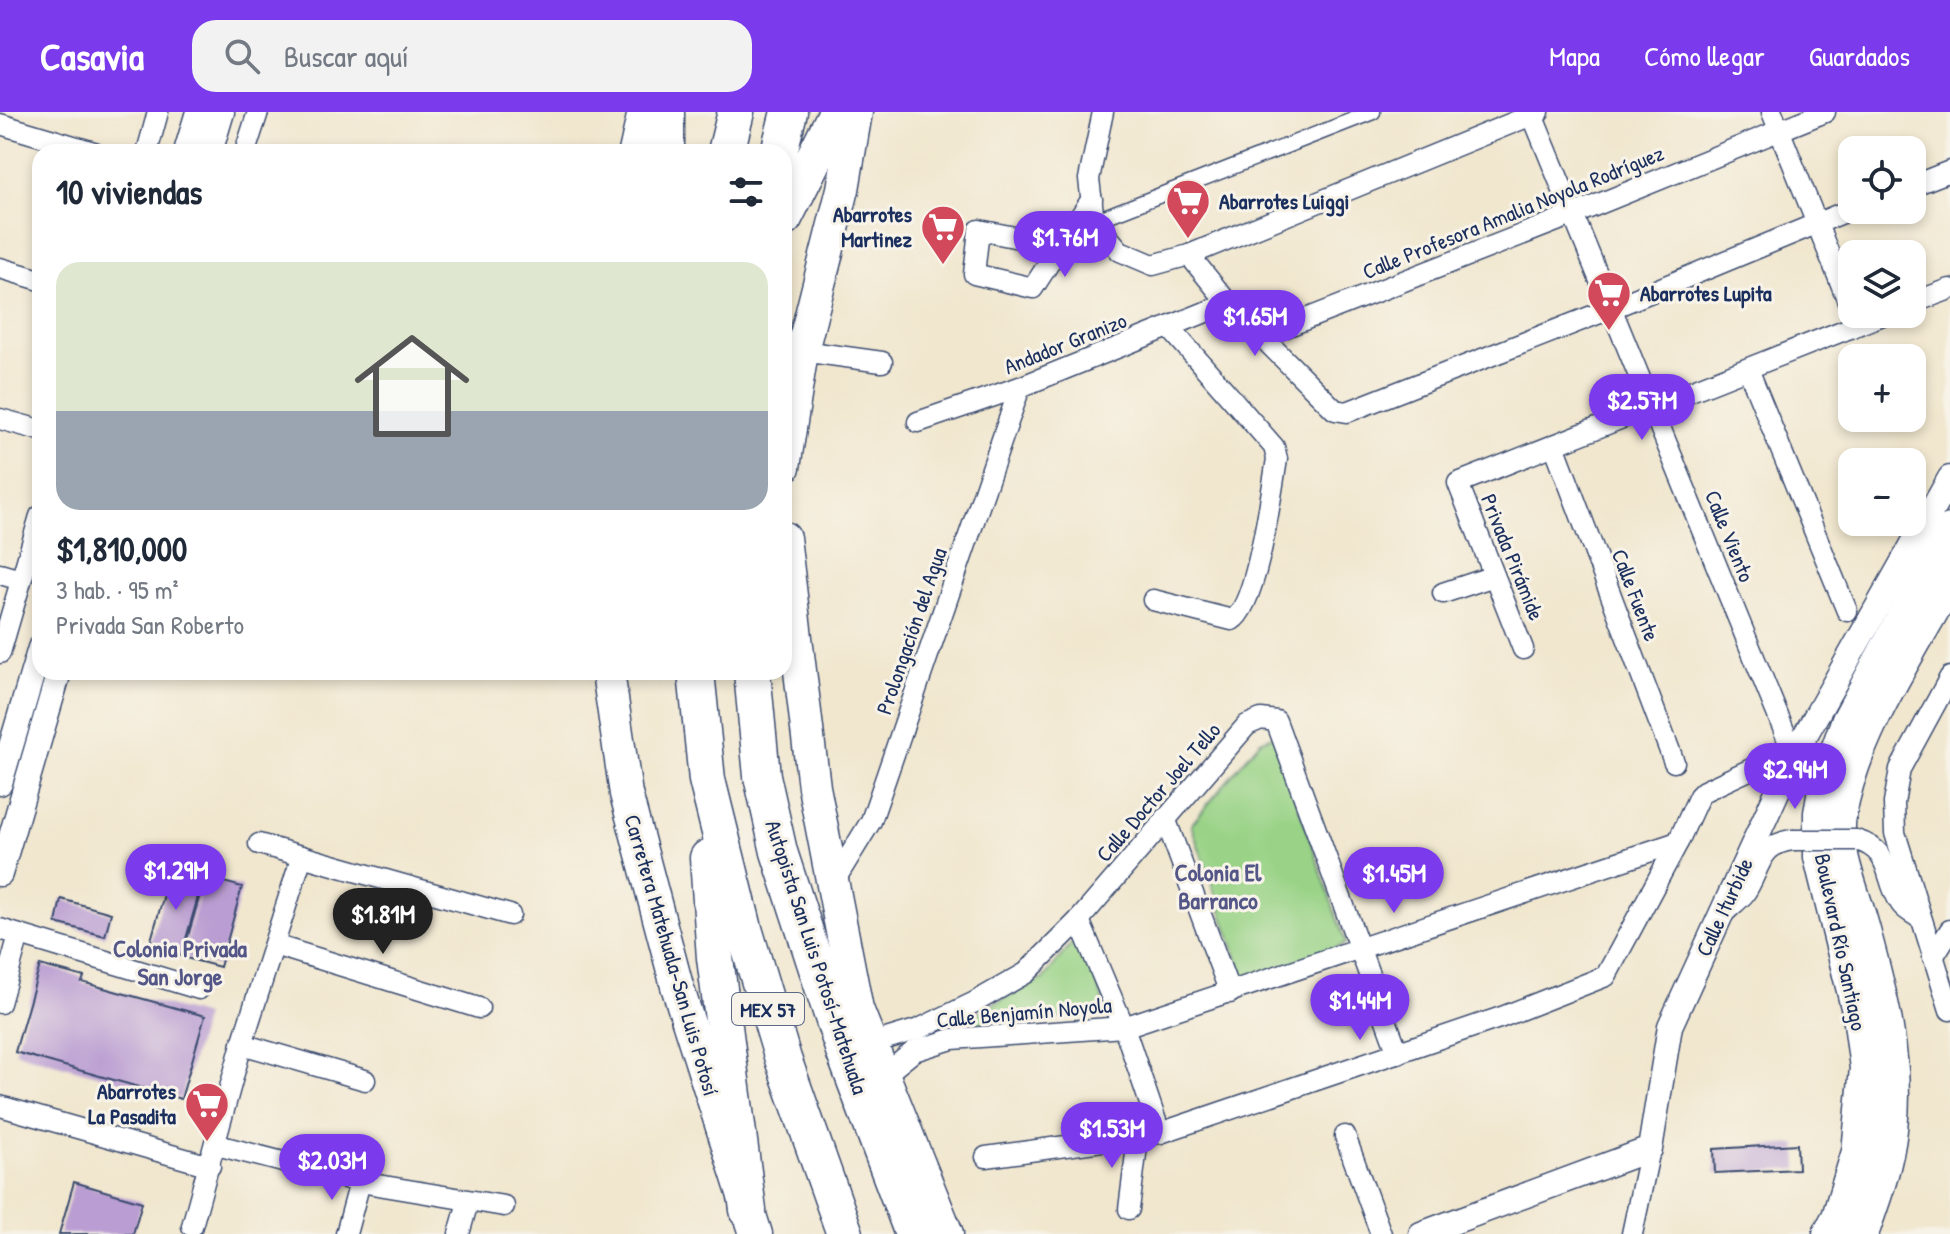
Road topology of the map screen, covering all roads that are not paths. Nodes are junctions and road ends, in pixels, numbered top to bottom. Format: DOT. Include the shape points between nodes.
graph roads {
  1 [pos="158,112"];
  2 [pos="198,112"];
  3 [pos="222,112"];
  4 [pos="258,112"];
  5 [pos="644,112"];
  6 [pos="666,112"];
  7 [pos="736,112"];
  8 [pos="789,112"];
  9 [pos="837,112"];
  10 [pos="856,112"];
  11 [pos="1109,112"];
  12 [pos="1373,112"];
  13 [pos="1825,112"];
  14 [pos="1534,113"];
  15 [pos="1776,122"];
  16 [pos="0,124"];
  17 [pos="67,144"];
  18 [pos="149,144"];
  19 [pos="188,144"];
  20 [pos="212,144"];
  21 [pos="248,144"];
  22 [pos="637,144"];
  23 [pos="666,144"];
  24 [pos="728,144"];
  25 [pos="781,144"];
  26 [pos="1950,171"];
  27 [pos="1926,180"];
  28 [pos="1092,199"];
  29 [pos="792,202"];
  30 [pos="1572,215"];
  31 [pos="1838,215"];
  32 [pos="1094,221"];
  33 [pos="1817,223"];
  34 [pos="1060,246"];
  35 [pos="1189,255"];
  36 [pos="0,268"];
  37 [pos="1838,276"];
  38 [pos="32,278"];
  39 [pos="1950,289"];
  40 [pos="1926,298"];
  41 [pos="1228,303"];
  42 [pos="1610,309"];
  43 [pos="1838,324"];
  44 [pos="1169,327"];
  45 [pos="1263,336"];
  46 [pos="802,351"];
  47 [pos="882,362"];
  48 [pos="1748,369"];
  49 [pos="1020,387"];
  50 [pos="1651,407"];
  51 [pos="792,415"];
  52 [pos="0,419"];
  53 [pos="918,422"];
  54 [pos="32,428"];
  55 [pos="1554,445"];
  56 [pos="1950,478"];
  57 [pos="1950,530"];
  58 [pos="32,543"];
  59 [pos="0,574"];
  60 [pos="1494,576"];
  61 [pos="21,580"];
  62 [pos="1950,580"];
  63 [pos="1443,593"];
  64 [pos="1153,600"];
  65 [pos="792,604"];
  66 [pos="1847,611"];
  67 [pos="1523,649"];
  68 [pos="0,653"];
  69 [pos="32,675"];
  70 [pos="1950,677"];
  71 [pos="57,680"];
  72 [pos="609,680"];
  73 [pos="697,680"];
  74 [pos="753,680"];
  75 [pos="1793,753"];
  76 [pos="1674,762"];
  77 [pos="707,780"];
  78 [pos="0,783"];
  79 [pos="1165,818"];
  80 [pos="1678,842"];
  81 [pos="259,844"];
  82 [pos="302,856"];
  83 [pos="1,869"];
  84 [pos="833,883"];
  85 [pos="798,910"];
  86 [pos="510,915"];
  87 [pos="1720,916"];
  88 [pos="1921,919"];
  89 [pos="1079,920"];
  90 [pos="1950,930"];
  91 [pos="10,932"];
  92 [pos="274,945"];
  93 [pos="1360,949"];
  94 [pos="1933,957"];
  95 [pos="199,989"];
  96 [pos="1230,993"];
  97 [pos="0,1003"];
  98 [pos="479,1008"];
  99 [pos="1950,1010"];
  100 [pos="863,1025"];
  101 [pos="1124,1027"];
  102 [pos="242,1044"];
  103 [pos="1398,1053"];
  104 [pos="882,1077"];
  105 [pos="365,1080"];
  106 [pos="0,1106"];
  107 [pos="1160,1133"];
  108 [pos="1345,1136"];
  109 [pos="1138,1138"];
  110 [pos="217,1145"];
  111 [pos="1650,1149"];
  112 [pos="986,1157"];
  113 [pos="210,1166"];
  114 [pos="360,1182"];
  115 [pos="468,1202"];
  116 [pos="504,1206"];
  117 [pos="1129,1209"];
  118 [pos="752,1222"];
  119 [pos="192,1226"];
  120 [pos="346,1234"];
  121 [pos="459,1234"];
  122 [pos="845,1234"];
  123 [pos="913,1234"];
  124 [pos="947,1234"];
  125 [pos="1381,1234"];
  126 [pos="1421,1234"];
  127 [pos="1632,1234"];
  128 [pos="1829,1234"];
  129 [pos="1862,1234"];
  1 -- 18 [label="street"];
  2 -- 19 [label="street"];
  3 -- 20 [label="street"];
  4 -- 21 [label="street"];
  5 -- 22 [label="main road"];
  6 -- 23 [label="highway"];
  7 -- 24 [label="highway"];
  8 -- 25 [label="highway"];
  9 -- 29 [label="highway"];
  10 -- 46 [label="main road" via="843,189"];
  11 -- 28 [label="street" via="1089,179"];
  12 -- 32 [label="street"];
  13 -- 15 [label="street, Calle Profesora Amalia Noyola Rodríguez"];
  14 -- 30 [label="street, Calle Viento"];
  14 -- 35 [label="street"];
  15 -- 30 [label="street, Calle Profesora Amalia Noyola Rodríguez"];
  15 -- 33 [label="street"];
  16 -- 17 [label="street"];
  26 -- 27 [label="street"];
  28 -- 32 [label="street"];
  28 -- 34 [label="street"];
  30 -- 42 [label="street, Calle Viento"];
  30 -- 45 [label="street, Calle Profesora Amalia Noyola Rodríguez"];
  31 -- 33 [label="street"];
  32 -- 35 [label="street" via="1120,251 1153,265"];
  33 -- 37 [label="street"];
  33 -- 42 [label="street"];
  34 -- 34 [label="street" via="1033,288 974,274 979,230"];
  35 -- 41 [label="street"];
  36 -- 38 [label="street"];
  39 -- 40 [label="street"];
  41 -- 44 [label="street, Andador Granizo"];
  41 -- 45 [label="street"];
  42 -- 45 [label="street" via="1347,412 1335,410"];
  42 -- 50 [label="street, Calle Viento"];
  43 -- 48 [label="street"];
  44 -- 49 [label="street, Andador Granizo"];
  44 -- 64 [label="street" via="1274,447 1277,459 1263,545 1241,613 1232,620"];
  46 -- 47 [label="street"];
  46 -- 51 [label="main road"];
  48 -- 50 [label="street"];
  48 -- 66 [label="street"];
  49 -- 53 [label="street, Andador Granizo"];
  49 -- 84 [label="street, Prolongación del Agua" via="871,821"];
  50 -- 55 [label="street"];
  50 -- 75 [label="street, Calle Viento"];
  52 -- 54 [label="street"];
  55 -- 60 [label="street, Privada Pirámide" via="1458,483"];
  55 -- 76 [label="street, Calle Fuente"];
  56 -- 75 [label="street, Calle Iturbide"];
  57 -- 128 [label="main road, Boulevard Río Santiago" via="1847,722 1825,783 1820,857 1859,1015 1866,1068 1858,1152"];
  58 -- 61 [label="street"];
  59 -- 61 [label="street"];
  60 -- 63 [label="street"];
  60 -- 67 [label="street, Privada Pirámide"];
  61 -- 68 [label="street"];
  62 -- 129 [label="main road, Boulevard Río Santiago" via="1863,739 1840,817 1841,848 1882,999 1893,1089 1882,1178"];
  65 -- 84 [label="main road" via="814,787"];
  69 -- 78 [label="street"];
  70 -- 88 [label="street" via="1900,769 1894,803 1895,833"];
  71 -- 83 [label="street"];
  72 -- 118 [label="main road, Carretera Matehuala-San Luis Potosí" via="626,794 677,986"];
  73 -- 77 [label="highway, MEX 57"];
  74 -- 85 [label="highway, Autopista San Luis Potosí-Matehuala / MEX 57" via="762,776"];
  75 -- 80 [label="street" via="1704,791"];
  75 -- 87 [label="street, Calle Iturbide"];
  77 -- 118 [label="highway" via="715,958"];
  77 -- 122 [label="highway, MEX 57" via="770,1016"];
  79 -- 89 [label="street, Calle Doctor Joel Tello"];
  79 -- 93 [label="street, Calle Doctor Joel Tello" via="1247,725 1261,719 1276,721"];
  79 -- 96 [label="street"];
  80 -- 93 [label="street, Calle Benjamín Noyola"];
  80 -- 103 [label="street" via="1606,976"];
  81 -- 82 [label="street"];
  82 -- 86 [label="street"];
  82 -- 92 [label="street"];
  84 -- 100 [label="main road"];
  85 -- 100 [label="highway"];
  85 -- 123 [label="highway, Autopista San Luis Potosí-Matehuala / MEX 57"];
  87 -- 88 [label="street, bridge" via="1745,893 1771,846 1793,840 1856,840 1884,858 1902,906"];
  87 -- 111 [label="street, Calle Iturbide" via="1670,1026"];
  88 -- 94 [label="street"];
  89 -- 100 [label="street, Calle Doctor Joel Tello" via="1026,973 975,1002 903,1035"];
  89 -- 101 [label="street"];
  90 -- 94 [label="street"];
  91 -- 95 [label="street"];
  91 -- 97 [label="street"];
  92 -- 98 [label="street"];
  92 -- 102 [label="street"];
  93 -- 96 [label="street, Calle Benjamín Noyola"];
  93 -- 103 [label="street, Calle Doctor Joel Tello"];
  94 -- 99 [label="street"];
  96 -- 101 [label="street, Calle Benjamín Noyola"];
  100 -- 104 [label="main road"];
  101 -- 104 [label="street, Calle Benjamín Noyola" via="952,1039 914,1051"];
  101 -- 107 [label="street"];
  102 -- 105 [label="street"];
  102 -- 110 [label="street"];
  103 -- 107 [label="street"];
  104 -- 124 [label="main road"];
  106 -- 113 [label="street"];
  107 -- 109 [label="street"];
  108 -- 125 [label="street"];
  109 -- 112 [label="street"];
  109 -- 117 [label="street"];
  110 -- 113 [label="street"];
  110 -- 114 [label="street"];
  111 -- 126 [label="street"];
  111 -- 127 [label="street, Calle Iturbide"];
  113 -- 119 [label="street"];
  114 -- 115 [label="street"];
  114 -- 120 [label="street"];
  115 -- 116 [label="street"];
  115 -- 121 [label="street"];
}
